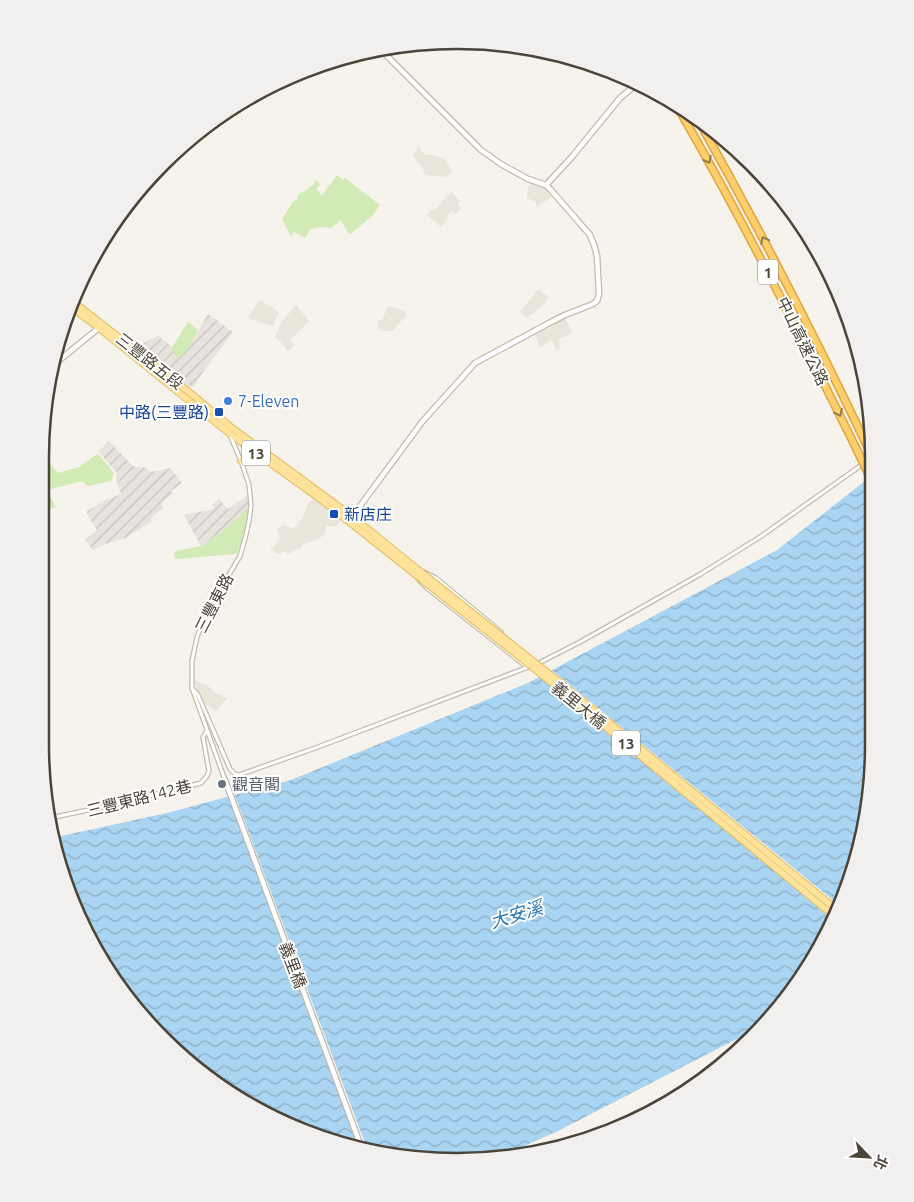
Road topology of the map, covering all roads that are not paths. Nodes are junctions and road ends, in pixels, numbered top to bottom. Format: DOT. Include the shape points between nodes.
graph roads {
  1 [pos="385,55"];
  2 [pos="632,88"];
  3 [pos="684,118"];
  4 [pos="705,132"];
  5 [pos="546,185"];
  6 [pos="78,306"];
  7 [pos="76,310"];
  8 [pos="101,326"];
  9 [pos="61,359"];
  10 [pos="231,430"];
  11 [pos="864,439"];
  12 [pos="257,453"];
  13 [pos="242,460"];
  14 [pos="865,463"];
  15 [pos="865,467"];
  16 [pos="351,519"];
  17 [pos="416,571"];
  18 [pos="538,663"];
  19 [pos="528,668"];
  20 [pos="192,688"];
  21 [pos="207,731"];
  22 [pos="225,780"];
  23 [pos="56,817"];
  24 [pos="832,906"];
  25 [pos="829,912"];
  26 [pos="359,1141"];
  1 -- 5 [label="street" via="481,150 528,179"];
  2 -- 5 [label="street"];
  3 -- 15 [label="highway, 中山高速公路 / 1, one-way, bridge" via="761,258"];
  11 -- 4 [label="highway, 中山高速公路 / 1, one-way" via="772,254"];
  5 -- 16 [label="street" via="594,245 597,302 551,322 475,363 422,422"];
  6 -- 8 [label="main road, 三豐路五段 / 13"];
  7 -- 8 [label="main road, 三豐路五段 / 13"];
  8 -- 9 [label="street"];
  8 -- 10 [label="main road, 三豐路五段 / 13" via="194,396"];
  10 -- 12 [label="main road, 三豐路五段 / 13"];
  10 -- 13 [label="street, 三豐東路"];
  10 -- 16 [label="main road, 三豐路五段 / 13"];
  12 -- 13 [label="main road"];
  12 -- 16 [label="main road, 三豐路五段 / 13"];
  13 -- 20 [label="street, 三豐東路" via="249,485 246,535 240,556 206,614 197,637 192,661"];
  14 -- 18 [label="street" via="700,575"];
  16 -- 17 [label="main road, 三豐路五段 / 13"];
  17 -- 18 [label="street" via="436,578"];
  17 -- 19 [label="street" via="427,588"];
  17 -- 24 [label="main road, 義里大橋 / 13, bridge" via="563,685"];
  17 -- 25 [label="main road, 義里大橋 / 13, bridge"];
  18 -- 19 [label="street"];
  19 -- 20 [label="street" via="239,775 230,769 198,694"];
  20 -- 21 [label="street, 三豐東路"];
  21 -- 22 [label="street, 三豐東路"];
  21 -- 23 [label="street, 三豐東路142巷" via="203,737 209,772 201,783"];
  22 -- 26 [label="street, 義里橋"];
}
